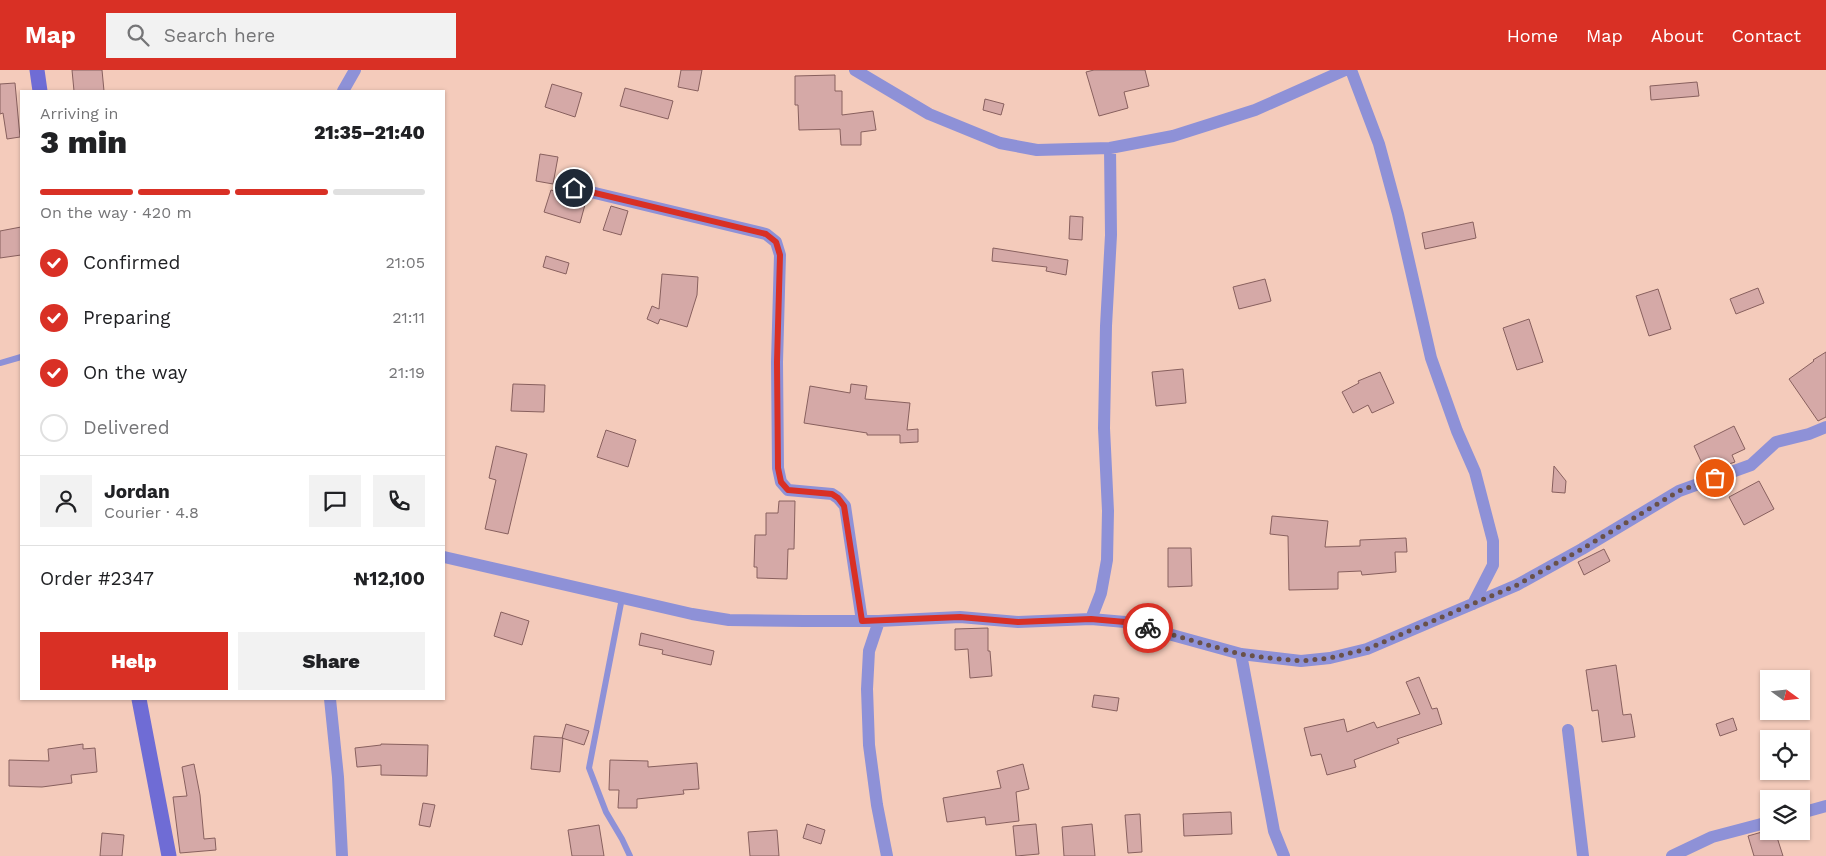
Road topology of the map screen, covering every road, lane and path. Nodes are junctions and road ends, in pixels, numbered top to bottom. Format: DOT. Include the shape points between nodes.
graph roads {
  1 [pos="37,70"];
  2 [pos="355,70"];
  3 [pos="1345,70"];
  4 [pos="1351,70"];
  5 [pos="862,72"];
  6 [pos="40,90"];
  7 [pos="344,90"];
  8 [pos="1110,148"];
  9 [pos="574,188"];
  10 [pos="20,356"];
  11 [pos="0,363"];
  12 [pos="1826,427"];
  13 [pos="445,557"];
  14 [pos="622,598"];
  15 [pos="1473,604"];
  16 [pos="1091,619"];
  17 [pos="862,621"];
  18 [pos="879,621"];
  19 [pos="1240,654"];
  20 [pos="139,700"];
  21 [pos="330,700"];
  22 [pos="1568,730"];
  23 [pos="1826,806"];
  24 [pos="1810,810"];
  25 [pos="1760,824"];
  26 [pos="169,856"];
  27 [pos="342,856"];
  28 [pos="630,856"];
  29 [pos="887,856"];
  30 [pos="1284,856"];
  31 [pos="1583,856"];
  32 [pos="1672,856"];
  1 -- 6 [label="main road"];
  2 -- 7 [label="street"];
  3 -- 8 [label="street" via="1255,110 1209,126"];
  4 -- 15 [label="street" via="1379,144 1431,358 1475,472 1493,541 1492,565"];
  5 -- 8 [label="street" via="930,114 1000,143 1037,150"];
  8 -- 16 [label="street" via="1111,234 1104,428 1107,560 1101,593"];
  9 -- 17 [label="street" via="766,234 776,242 780,255 777,362 778,468 781,482 788,490 832,494 844,506"];
  10 -- 11 [label="lane"];
  12 -- 15 [label="street" via="1776,442 1752,465 1679,491 1574,554"];
  13 -- 14 [label="street"];
  14 -- 17 [label="street" via="729,620"];
  14 -- 28 [label="lane" via="588,768 606,812"];
  15 -- 19 [label="street" via="1367,649 1330,658 1301,661"];
  16 -- 18 [label="street" via="1018,622 960,617"];
  16 -- 19 [label="street" via="1125,622"];
  17 -- 18 [label="street"];
  18 -- 29 [label="street" via="869,651 869,744"];
  19 -- 30 [label="street" via="1274,831"];
  20 -- 26 [label="main road"];
  21 -- 27 [label="street"];
  22 -- 31 [label="street"];
  23 -- 24 [label="street"];
  25 -- 32 [label="street" via="1712,837"];
}
